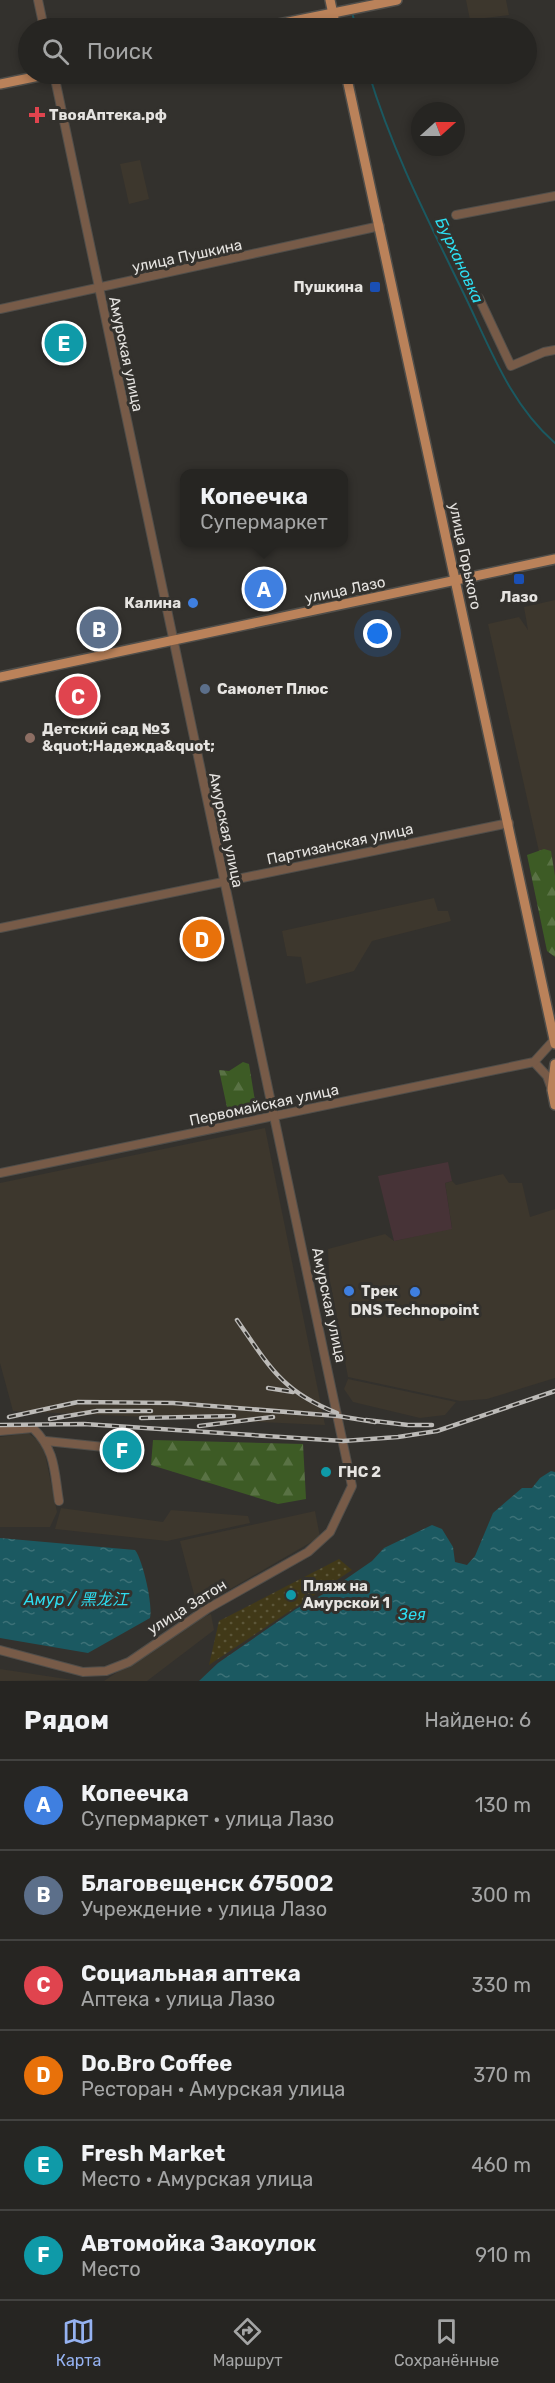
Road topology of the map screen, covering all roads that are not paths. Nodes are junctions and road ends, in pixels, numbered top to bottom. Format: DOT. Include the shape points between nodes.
graph roads {
  1 [pos="38,0"];
  2 [pos="330,0"];
  3 [pos="397,0"];
  4 [pos="333,14"];
  5 [pos="42,18"];
  6 [pos="312,18"];
  7 [pos="334,18"];
  8 [pos="18,80"];
  9 [pos="0,84"];
  10 [pos="56,84"];
  11 [pos="348,84"];
  12 [pos="555,196"];
  13 [pos="456,215"];
  14 [pos="380,226"];
  15 [pos="98,288"];
  16 [pos="479,298"];
  17 [pos="0,309"];
  18 [pos="555,350"];
  19 [pos="555,559"];
  20 [pos="454,582"];
  21 [pos="172,642"];
  22 [pos="0,677"];
  23 [pos="509,823"];
  24 [pos="223,881"];
  25 [pos="0,928"];
  26 [pos="555,1042"];
  27 [pos="534,1062"];
  28 [pos="555,1064"];
  29 [pos="552,1089"];
  30 [pos="555,1105"];
  31 [pos="276,1117"];
  32 [pos="0,1173"];
  33 [pos="0,1431"];
  34 [pos="46,1441"];
  35 [pos="104,1447"];
  36 [pos="352,1486"];
  37 [pos="59,1501"];
  38 [pos="0,1650"];
  1 -- 5 [label="street"];
  2 -- 4 [label="main road"];
  3 -- 4 [label="main road"];
  4 -- 6 [label="main road"];
  4 -- 7 [label="main road"];
  8 -- 9 [label="main road"];
  10 -- 15 [label="street, Амурская улица"];
  11 -- 14 [label="main road, улица Горького"];
  12 -- 13 [label="street"];
  14 -- 15 [label="street, улица Пушкина"];
  14 -- 20 [label="main road, улица Горького"];
  15 -- 17 [label="street, улица Пушкина"];
  15 -- 21 [label="street, Амурская улица"];
  16 -- 18 [label="street" via="512,366"];
  19 -- 20 [label="main road, улица Лазо"];
  20 -- 21 [label="main road, улица Лазо"];
  20 -- 23 [label="main road, улица Горького"];
  21 -- 22 [label="main road, улица Лазо"];
  21 -- 24 [label="street, Амурская улица"];
  23 -- 24 [label="street, Партизанская улица"];
  23 -- 26 [label="main road, улица Горького"];
  24 -- 25 [label="street, Партизанская улица"];
  24 -- 31 [label="street, Амурская улица"];
  26 -- 27 [label="street"];
  27 -- 29 [label="street" via="547,1076"];
  27 -- 31 [label="street, Первомайская улица"];
  28 -- 29 [label="main road"];
  29 -- 30 [label="main road"];
  31 -- 32 [label="street, Первомайская улица"];
  31 -- 36 [label="street, Амурская улица"];
  33 -- 34 [label="street" via="33,1428"];
  34 -- 35 [label="street"];
  34 -- 37 [label="street" via="53,1454"];
  36 -- 38 [label="street, улица Затон" via="330,1532 308,1552 207,1609 129,1662 106,1671 83,1672"];
}
